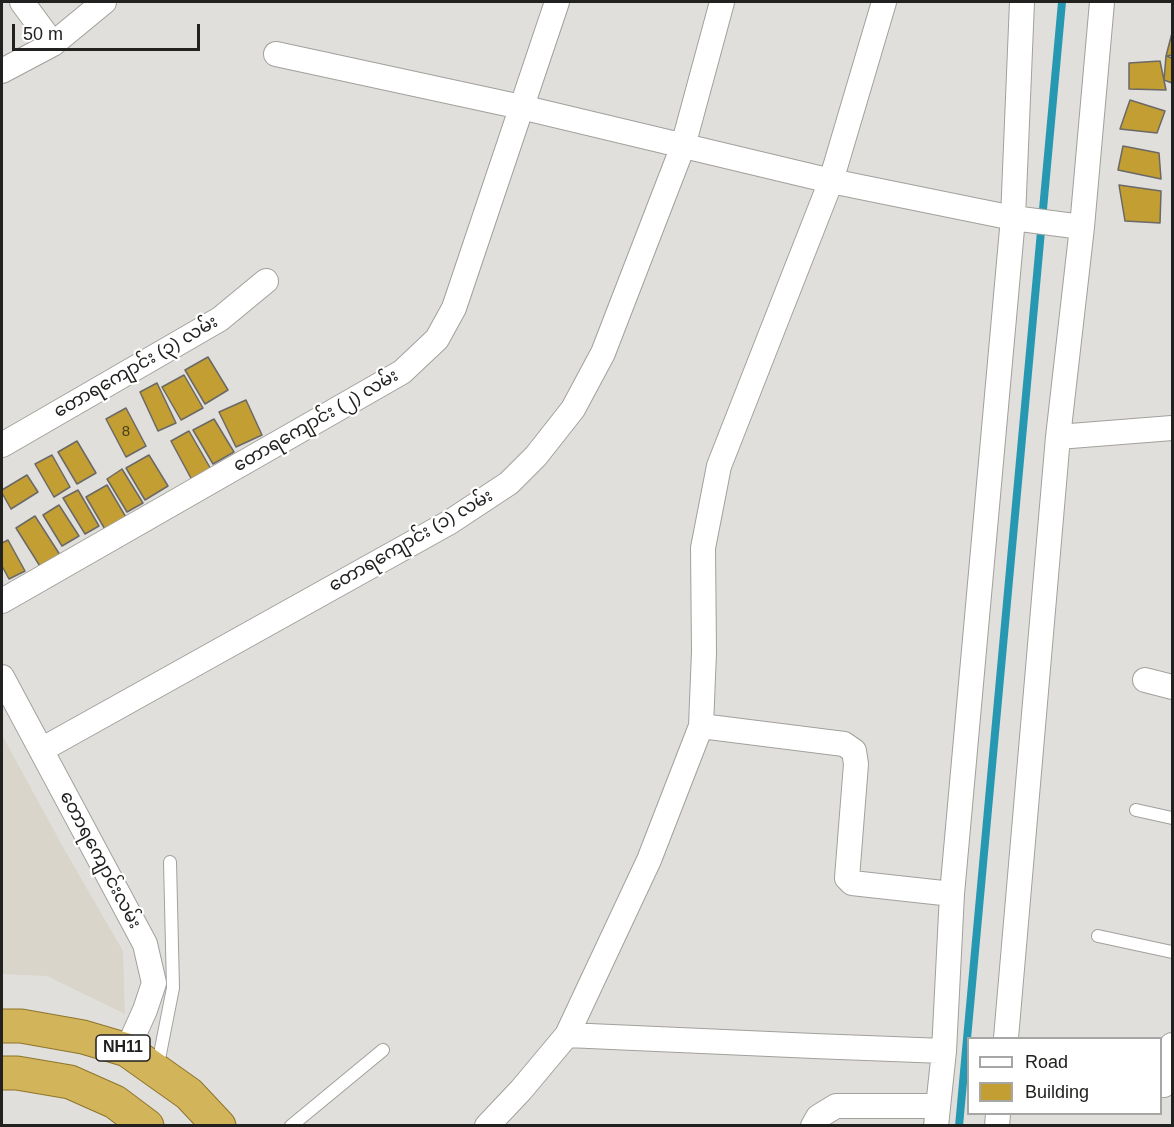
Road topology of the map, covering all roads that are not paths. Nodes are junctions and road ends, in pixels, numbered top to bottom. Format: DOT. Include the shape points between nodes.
graph roads {
  1 [pos="22,2"];
  2 [pos="104,2"];
  3 [pos="557,2"];
  4 [pos="723,2"];
  5 [pos="884,2"];
  6 [pos="1022,2"];
  7 [pos="1102,2"];
  8 [pos="53,44"];
  9 [pos="276,54"];
  10 [pos="2,72"];
  11 [pos="521,107"];
  12 [pos="683,146"];
  13 [pos="831,181"];
  14 [pos="1013,218"];
  15 [pos="1082,227"];
  16 [pos="266,281"];
  17 [pos="1173,428"];
  18 [pos="1058,437"];
  19 [pos="2,445"];
  20 [pos="2,601"];
  21 [pos="2,677"];
  22 [pos="1145,680"];
  23 [pos="1173,687"];
  24 [pos="701,726"];
  25 [pos="41,750"];
  26 [pos="1136,810"];
  27 [pos="1173,818"];
  28 [pos="170,862"];
  29 [pos="952,894"];
  30 [pos="1098,936"];
  31 [pos="1173,952"];
  32 [pos="2,1026"];
  33 [pos="567,1035"];
  34 [pos="1006,1037"];
  35 [pos="1173,1045"];
  36 [pos="127,1050"];
  37 [pos="383,1050"];
  38 [pos="944,1051"];
  39 [pos="157,1071"];
  40 [pos="2,1073"];
  41 [pos="1166,1086"];
  42 [pos="937,1116"];
  43 [pos="147,1125"];
  44 [pos="219,1125"];
  45 [pos="291,1125"];
  46 [pos="487,1125"];
  47 [pos="813,1125"];
  1 -- 8 [label="street"];
  2 -- 8 [label="street"];
  3 -- 11 [label="street, တောရကျောင်း (၂) လမ်း"];
  4 -- 12 [label="street, တောရကျောင်း (၁) လမ်း"];
  5 -- 13 [label="street"];
  6 -- 14 [label="street"];
  7 -- 15 [label="street"];
  8 -- 10 [label="street"];
  9 -- 11 [label="street"];
  11 -- 12 [label="street"];
  11 -- 20 [label="street, တောရကျောင်း (၂) လမ်း" via="454,308 436,339 402,372"];
  12 -- 13 [label="street"];
  12 -- 25 [label="street, တောရကျောင်း (၁) လမ်း" via="603,352 573,409 509,483 450,522"];
  13 -- 14 [label="street"];
  13 -- 24 [label="street" via="719,466 703,548"];
  14 -- 15 [label="street"];
  14 -- 29 [label="street"];
  15 -- 18 [label="street"];
  16 -- 19 [label="street, တောရကျောင်း (၃) လမ်း" via="220,319"];
  17 -- 18 [label="street"];
  18 -- 34 [label="street"];
  21 -- 25 [label="street, တောရကျောင်းလမ်း"];
  22 -- 23 [label="street"];
  24 -- 29 [label="street" via="844,744 854,752 856,764 848,878 852,883"];
  24 -- 33 [label="street" via="649,860"];
  25 -- 36 [label="street, တောရကျောင်းလမ်း" via="145,944 154,983"];
  26 -- 27 [label="lane"];
  28 -- 39 [label="lane" via="173,988"];
  29 -- 38 [label="street"];
  30 -- 31 [label="lane"];
  32 -- 36 [label="highway, NH11" via="83,1037"];
  33 -- 38 [label="street"];
  33 -- 46 [label="street"];
  35 -- 41 [label="street"];
  36 -- 39 [label="highway, NH11"];
  37 -- 45 [label="lane"];
  38 -- 42 [label="street"];
  39 -- 44 [label="highway, NH11" via="189,1094"];
  40 -- 43 [label="highway" via="70,1082 115,1102"];
  42 -- 47 [label="street" via="836,1106"];
}
